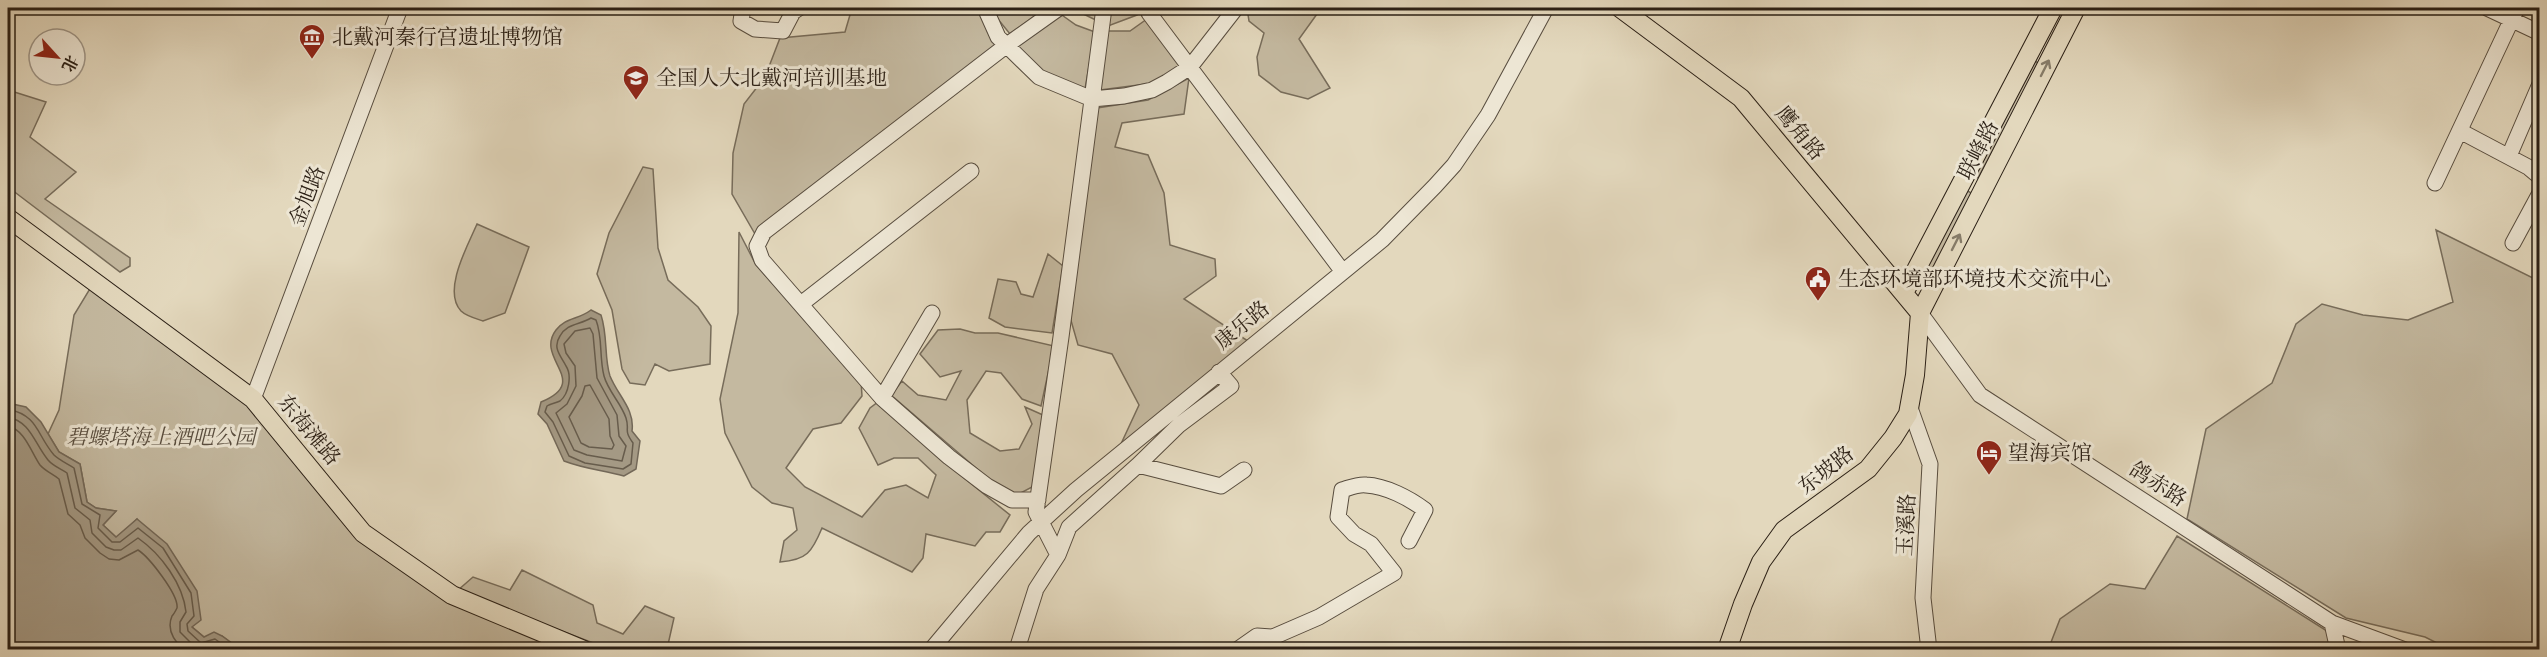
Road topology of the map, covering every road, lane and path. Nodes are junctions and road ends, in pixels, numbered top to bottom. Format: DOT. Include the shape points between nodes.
graph roads {
  1 [pos="400,8"];
  2 [pos="743,8"];
  3 [pos="799,8"];
  4 [pos="985,8"];
  5 [pos="1059,8"];
  6 [pos="1104,8"];
  7 [pos="1236,8"];
  8 [pos="1546,8"];
  9 [pos="1620,8"];
  10 [pos="2053,8"];
  11 [pos="2076,8"];
  12 [pos="2487,8"];
  13 [pos="1149,13"];
  14 [pos="2514,14"];
  15 [pos="2540,33"];
  16 [pos="1007,45"];
  17 [pos="1190,67"];
  18 [pos="2540,84"];
  19 [pos="1092,99"];
  20 [pos="2460,131"];
  21 [pos="2509,156"];
  22 [pos="971,171"];
  23 [pos="2540,177"];
  24 [pos="2435,183"];
  25 [pos="2540,193"];
  26 [pos="8,218"];
  27 [pos="2513,243"];
  28 [pos="1343,272"];
  29 [pos="1904,293"];
  30 [pos="801,304"];
  31 [pos="932,313"];
  32 [pos="1920,313"];
  33 [pos="1219,372"];
  34 [pos="882,398"];
  35 [pos="253,399"];
  36 [pos="1909,405"];
  37 [pos="1138,465"];
  38 [pos="1244,470"];
  39 [pos="1038,500"];
  40 [pos="1040,524"];
  41 [pos="1409,541"];
  42 [pos="1058,555"];
  43 [pos="2332,622"];
  44 [pos="585,650"];
  45 [pos="931,650"];
  46 [pos="1021,650"];
  47 [pos="1237,650"];
  48 [pos="1727,650"];
  49 [pos="1929,650"];
  50 [pos="2338,650"];
  51 [pos="2405,650"];
  1 -- 35 [label="street, 金旭路"];
  2 -- 3 [label="street" via="741,21 755,29 783,31"];
  4 -- 16 [label="street" via="998,37"];
  5 -- 16 [label="street"];
  6 -- 19 [label="street"];
  7 -- 17 [label="street"];
  8 -- 28 [label="street, 康乐路" via="1488,115 1454,165 1382,240"];
  9 -- 29 [label="main road, 鹰角路" via="1741,98"];
  10 -- 29 [label="main road, 联峰路"];
  32 -- 11 [label="main road, 联峰路, one-way"];
  12 -- 14 [label="street"];
  13 -- 17 [label="street"];
  14 -- 15 [label="street"];
  14 -- 20 [label="street"];
  16 -- 19 [label="street" via="1039,77"];
  16 -- 30 [label="street" via="764,232 757,246 762,260"];
  17 -- 19 [label="street" via="1152,90"];
  17 -- 28 [label="street"];
  18 -- 21 [label="street"];
  19 -- 39 [label="street"];
  20 -- 21 [label="street"];
  20 -- 24 [label="street"];
  21 -- 23 [label="street"];
  22 -- 30 [label="street"];
  25 -- 27 [label="street"];
  26 -- 35 [label="main road, 东海滩路"];
  28 -- 33 [label="street, 康乐路"];
  29 -- 32 [label="main road, 鹰角路"];
  30 -- 34 [label="street"];
  31 -- 34 [label="street"];
  32 -- 36 [label="main road, 东坡路"];
  32 -- 43 [label="street, 鸽赤路" via="1980,395"];
  33 -- 37 [label="street" via="1231,386 1179,425"];
  33 -- 40 [label="street, 康乐路"];
  34 -- 39 [label="street" via="987,486 1012,500"];
  35 -- 44 [label="main road, 东海滩路" via="363,533 452,595"];
  36 -- 48 [label="main road, 东坡路" via="1908,414 1893,438 1868,469 1785,530 1761,562"];
  36 -- 49 [label="street, 玉溪路" via="1930,464 1923,598"];
  37 -- 38 [label="street" via="1221,486"];
  37 -- 42 [label="street" via="1069,527"];
  39 -- 40 [label="street"];
  40 -- 42 [label="street"];
  40 -- 45 [label="street, 康乐路"];
  41 -- 47 [label="street" via="1425,510 1387,490 1364,484 1342,490 1338,518 1371,544 1394,573 1319,617 1273,637 1257,636"];
  42 -- 46 [label="street" via="1036,589 1018,646"];
  43 -- 50 [label="street"];
  43 -- 51 [label="street, 鸽赤路"];
}
